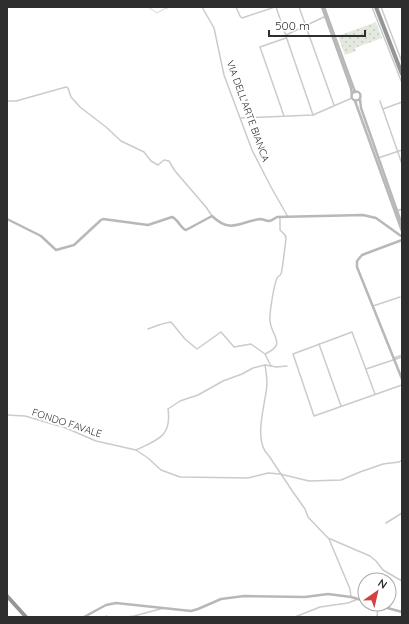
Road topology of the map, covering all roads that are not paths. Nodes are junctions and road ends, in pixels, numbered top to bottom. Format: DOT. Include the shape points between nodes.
graph roads {
  1 [pos="202,7"];
  2 [pos="236,7"];
  3 [pos="276,7"];
  4 [pos="299,7"];
  5 [pos="323,7"];
  6 [pos="372,7"];
  7 [pos="379,7"];
  8 [pos="326,16"];
  9 [pos="306,26"];
  10 [pos="286,35"];
  11 [pos="287,38"];
  12 [pos="402,62"];
  13 [pos="402,69"];
  14 [pos="402,74"];
  15 [pos="402,83"];
  16 [pos="356,92"];
  17 [pos="352,94"];
  18 [pos="352,98"];
  19 [pos="360,99"];
  20 [pos="7,101"];
  21 [pos="355,101"];
  22 [pos="380,101"];
  23 [pos="402,102"];
  24 [pos="334,106"];
  25 [pos="382,109"];
  26 [pos="313,115"];
  27 [pos="284,116"];
  28 [pos="241,118"];
  29 [pos="402,150"];
  30 [pos="398,151"];
  31 [pos="378,158"];
  32 [pos="402,164"];
  33 [pos="402,209"];
  34 [pos="396,211"];
  35 [pos="212,216"];
  36 [pos="280,217"];
  37 [pos="288,217"];
  38 [pos="7,218"];
  39 [pos="402,225"];
  40 [pos="402,231"];
  41 [pos="401,235"];
  42 [pos="402,241"];
  43 [pos="400,297"];
  44 [pos="373,306"];
  45 [pos="148,329"];
  46 [pos="319,344"];
  47 [pos="265,354"];
  48 [pos="402,356"];
  49 [pos="394,359"];
  50 [pos="265,365"];
  51 [pos="271,366"];
  52 [pos="287,366"];
  53 [pos="366,369"];
  54 [pos="402,379"];
  55 [pos="402,385"];
  56 [pos="375,394"];
  57 [pos="341,406"];
  58 [pos="7,415"];
  59 [pos="136,450"];
  60 [pos="402,460"];
  61 [pos="280,474"];
  62 [pos="402,513"];
  63 [pos="386,522"];
  64 [pos="328,538"];
  65 [pos="402,581"];
  66 [pos="7,597"];
  67 [pos="351,597"];
  68 [pos="357,598"];
  69 [pos="357,600"];
  70 [pos="164,608"];
  71 [pos="25,617"];
  72 [pos="84,617"];
  73 [pos="127,617"];
  74 [pos="295,617"];
  1 -- 28 [label="street, VIA DELL'ARTE BIANCA" via="214,28 224,75"];
  2 -- 3 [label="street" via="242,18"];
  3 -- 10 [label="street"];
  4 -- 9 [label="street"];
  5 -- 8 [label="street"];
  6 -- 15 [label="street"];
  7 -- 12 [label="street"];
  7 -- 13 [label="highway"];
  7 -- 14 [label="highway"];
  8 -- 9 [label="street"];
  8 -- 16 [label="street"];
  8 -- 17 [label="street"];
  9 -- 10 [label="street"];
  9 -- 24 [label="street"];
  10 -- 11 [label="street"];
  11 -- 26 [label="street"];
  11 -- 27 [label="street" via="260,48"];
  16 -- 17 [label="street"];
  16 -- 19 [label="street"];
  17 -- 18 [label="street"];
  18 -- 21 [label="street"];
  18 -- 24 [label="street"];
  19 -- 21 [label="street"];
  19 -- 31 [label="street"];
  20 -- 35 [label="street" via="68,88 80,107 121,141 144,152 154,164 169,161"];
  21 -- 34 [label="street"];
  22 -- 25 [label="street"];
  23 -- 25 [label="street"];
  24 -- 26 [label="street"];
  25 -- 30 [label="street"];
  26 -- 27 [label="street"];
  27 -- 28 [label="street"];
  28 -- 37 [label="street, VIA DELL'ARTE BIANCA" via="255,156"];
  29 -- 30 [label="street"];
  30 -- 31 [label="street"];
  30 -- 32 [label="street"];
  31 -- 34 [label="street"];
  33 -- 34 [label="street"];
  34 -- 39 [label="street"];
  34 -- 40 [label="street"];
  35 -- 36 [label="street" via="230,225 261,219 270,221"];
  35 -- 38 [label="street" via="186,230 183,230 172,217 148,224 102,219 74,245 57,250 42,236"];
  36 -- 37 [label="street"];
  36 -- 47 [label="street" via="280,230 286,236 286,246 282,273 276,279 270,320 277,344 273,350"];
  37 -- 41 [label="street" via="364,215 376,218"];
  41 -- 42 [label="street"];
  42 -- 44 [label="street" via="362,255 357,261 357,267"];
  43 -- 44 [label="street"];
  44 -- 49 [label="street"];
  45 -- 47 [label="street" via="171,322 197,349 221,332 234,347 251,344"];
  46 -- 53 [label="street" via="352,332"];
  46 -- 57 [label="street"];
  46 -- 57 [label="street" via="293,354 314,416"];
  47 -- 51 [label="street"];
  48 -- 49 [label="street"];
  49 -- 53 [label="street"];
  49 -- 54 [label="street"];
  50 -- 51 [label="street"];
  50 -- 59 [label="street" via="180,401 168,410 169,424 163,435 157,441"];
  50 -- 61 [label="street" via="267,383 262,410 262,443"];
  51 -- 52 [label="street"];
  53 -- 56 [label="street"];
  55 -- 56 [label="street"];
  56 -- 57 [label="street"];
  58 -- 59 [label="street, FONDO FAVALE" via="25,416 66,428 96,441"];
  59 -- 61 [label="street, FONDO FAVALE" via="161,470 180,477 248,478 268,473"];
  60 -- 61 [label="street, FONDO FAVALE" via="341,480 309,481"];
  61 -- 64 [label="street" via="308,517"];
  62 -- 63 [label="street"];
  64 -- 65 [label="street" via="370,556 383,570"];
  64 -- 67 [label="street"];
  66 -- 71 [label="highway"];
  67 -- 68 [label="street"];
  67 -- 70 [label="street" via="324,594 244,596 221,599 195,611"];
  69 -- 74 [label="street" via="320,607"];
  70 -- 72 [label="street" via="111,603"];
  70 -- 73 [label="street"];
}
